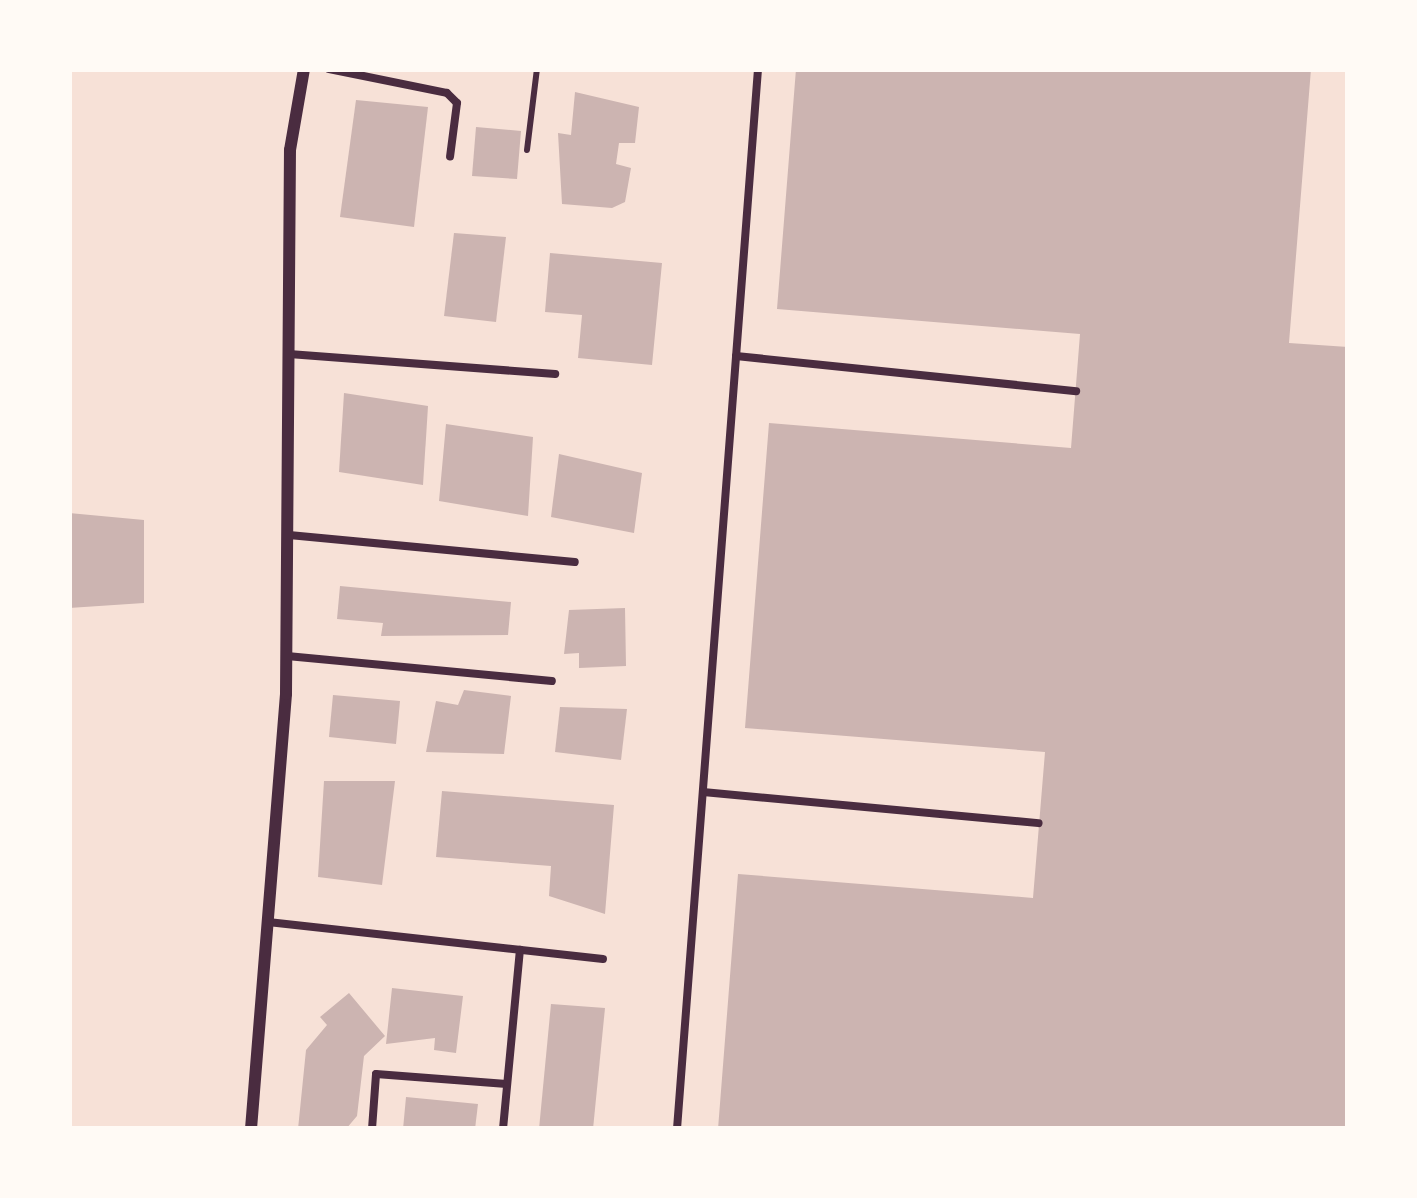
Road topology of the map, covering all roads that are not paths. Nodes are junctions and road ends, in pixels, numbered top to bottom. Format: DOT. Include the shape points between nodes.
graph roads {
  1 [pos="304,69"];
  2 [pos="329,69"];
  3 [pos="758,69"];
  4 [pos="450,157"];
  5 [pos="290,354"];
  6 [pos="736,356"];
  7 [pos="555,374"];
  8 [pos="1076,391"];
  9 [pos="289,535"];
  10 [pos="575,562"];
  11 [pos="287,656"];
  12 [pos="552,681"];
  13 [pos="703,792"];
  14 [pos="1039,824"];
  15 [pos="268,922"];
  16 [pos="520,950"];
  17 [pos="603,959"];
  18 [pos="507,1084"];
  19 [pos="251,1129"];
  20 [pos="371,1129"];
  21 [pos="502,1129"];
  22 [pos="677,1129"];
  1 -- 5 [label="street" via="290,150"];
  2 -- 4 [label="lane" via="447,93 457,103"];
  3 -- 6 [label="lane"];
  5 -- 7 [label="lane"];
  5 -- 9 [label="street"];
  6 -- 8 [label="lane"];
  6 -- 13 [label="lane"];
  9 -- 10 [label="lane"];
  9 -- 11 [label="street"];
  11 -- 12 [label="lane"];
  11 -- 15 [label="street"];
  13 -- 14 [label="lane"];
  13 -- 22 [label="lane"];
  15 -- 16 [label="lane"];
  15 -- 19 [label="street"];
  16 -- 17 [label="lane"];
  16 -- 18 [label="lane"];
  18 -- 20 [label="lane" via="376,1074"];
  18 -- 21 [label="lane"];
}
